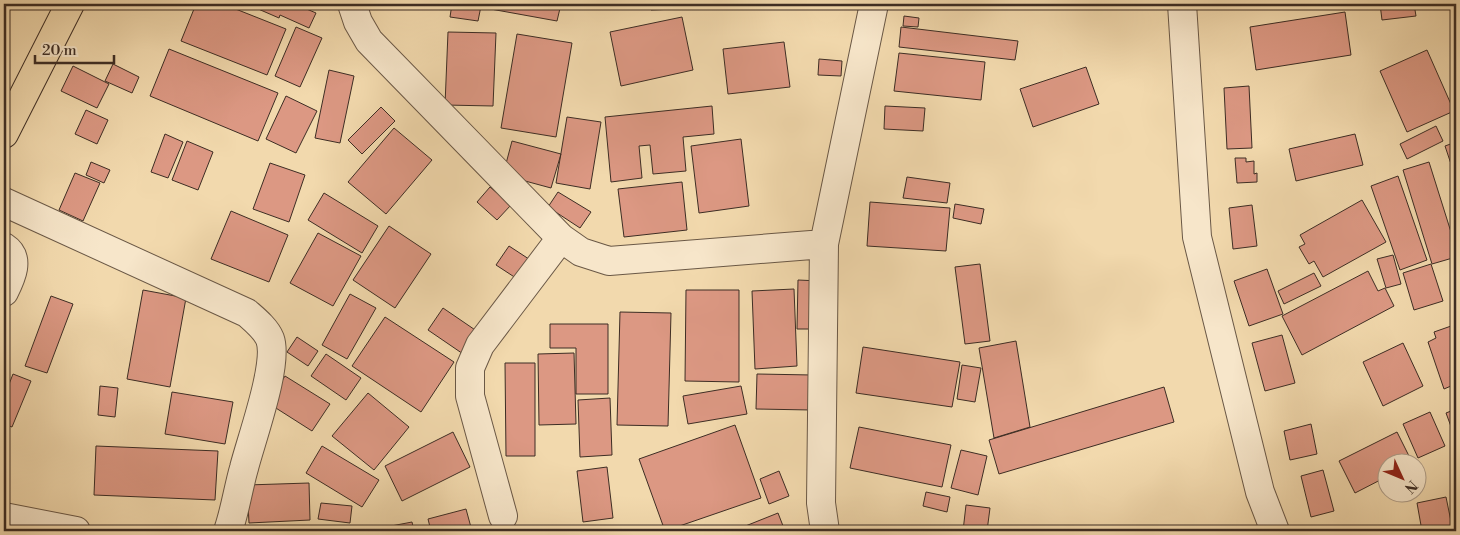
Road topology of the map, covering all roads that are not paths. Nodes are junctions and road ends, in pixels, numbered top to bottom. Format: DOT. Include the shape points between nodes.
graph roads {
  1 [pos="70,4"];
  2 [pos="352,4"];
  3 [pos="874,4"];
  4 [pos="1182,4"];
  5 [pos="4,134"];
  6 [pos="4,202"];
  7 [pos="561,238"];
  8 [pos="824,244"];
  9 [pos="4,247"];
  10 [pos="4,292"];
  11 [pos="502,516"];
  12 [pos="4,517"];
  13 [pos="76,531"];
  14 [pos="228,531"];
  15 [pos="825,531"];
  16 [pos="1275,531"];
  1 -- 5 [label="main road"];
  2 -- 7 [label="street" via="369,41"];
  3 -- 8 [label="street"];
  4 -- 16 [label="street" via="1197,236 1260,492"];
  6 -- 14 [label="street" via="247,314 270,338 270,374"];
  7 -- 8 [label="street" via="581,252 609,261"];
  7 -- 11 [label="street" via="480,345 470,368 470,396"];
  8 -- 15 [label="street" via="821,503"];
  9 -- 10 [label="street" via="14,261 12,277"];
  12 -- 13 [label="street"];
}
